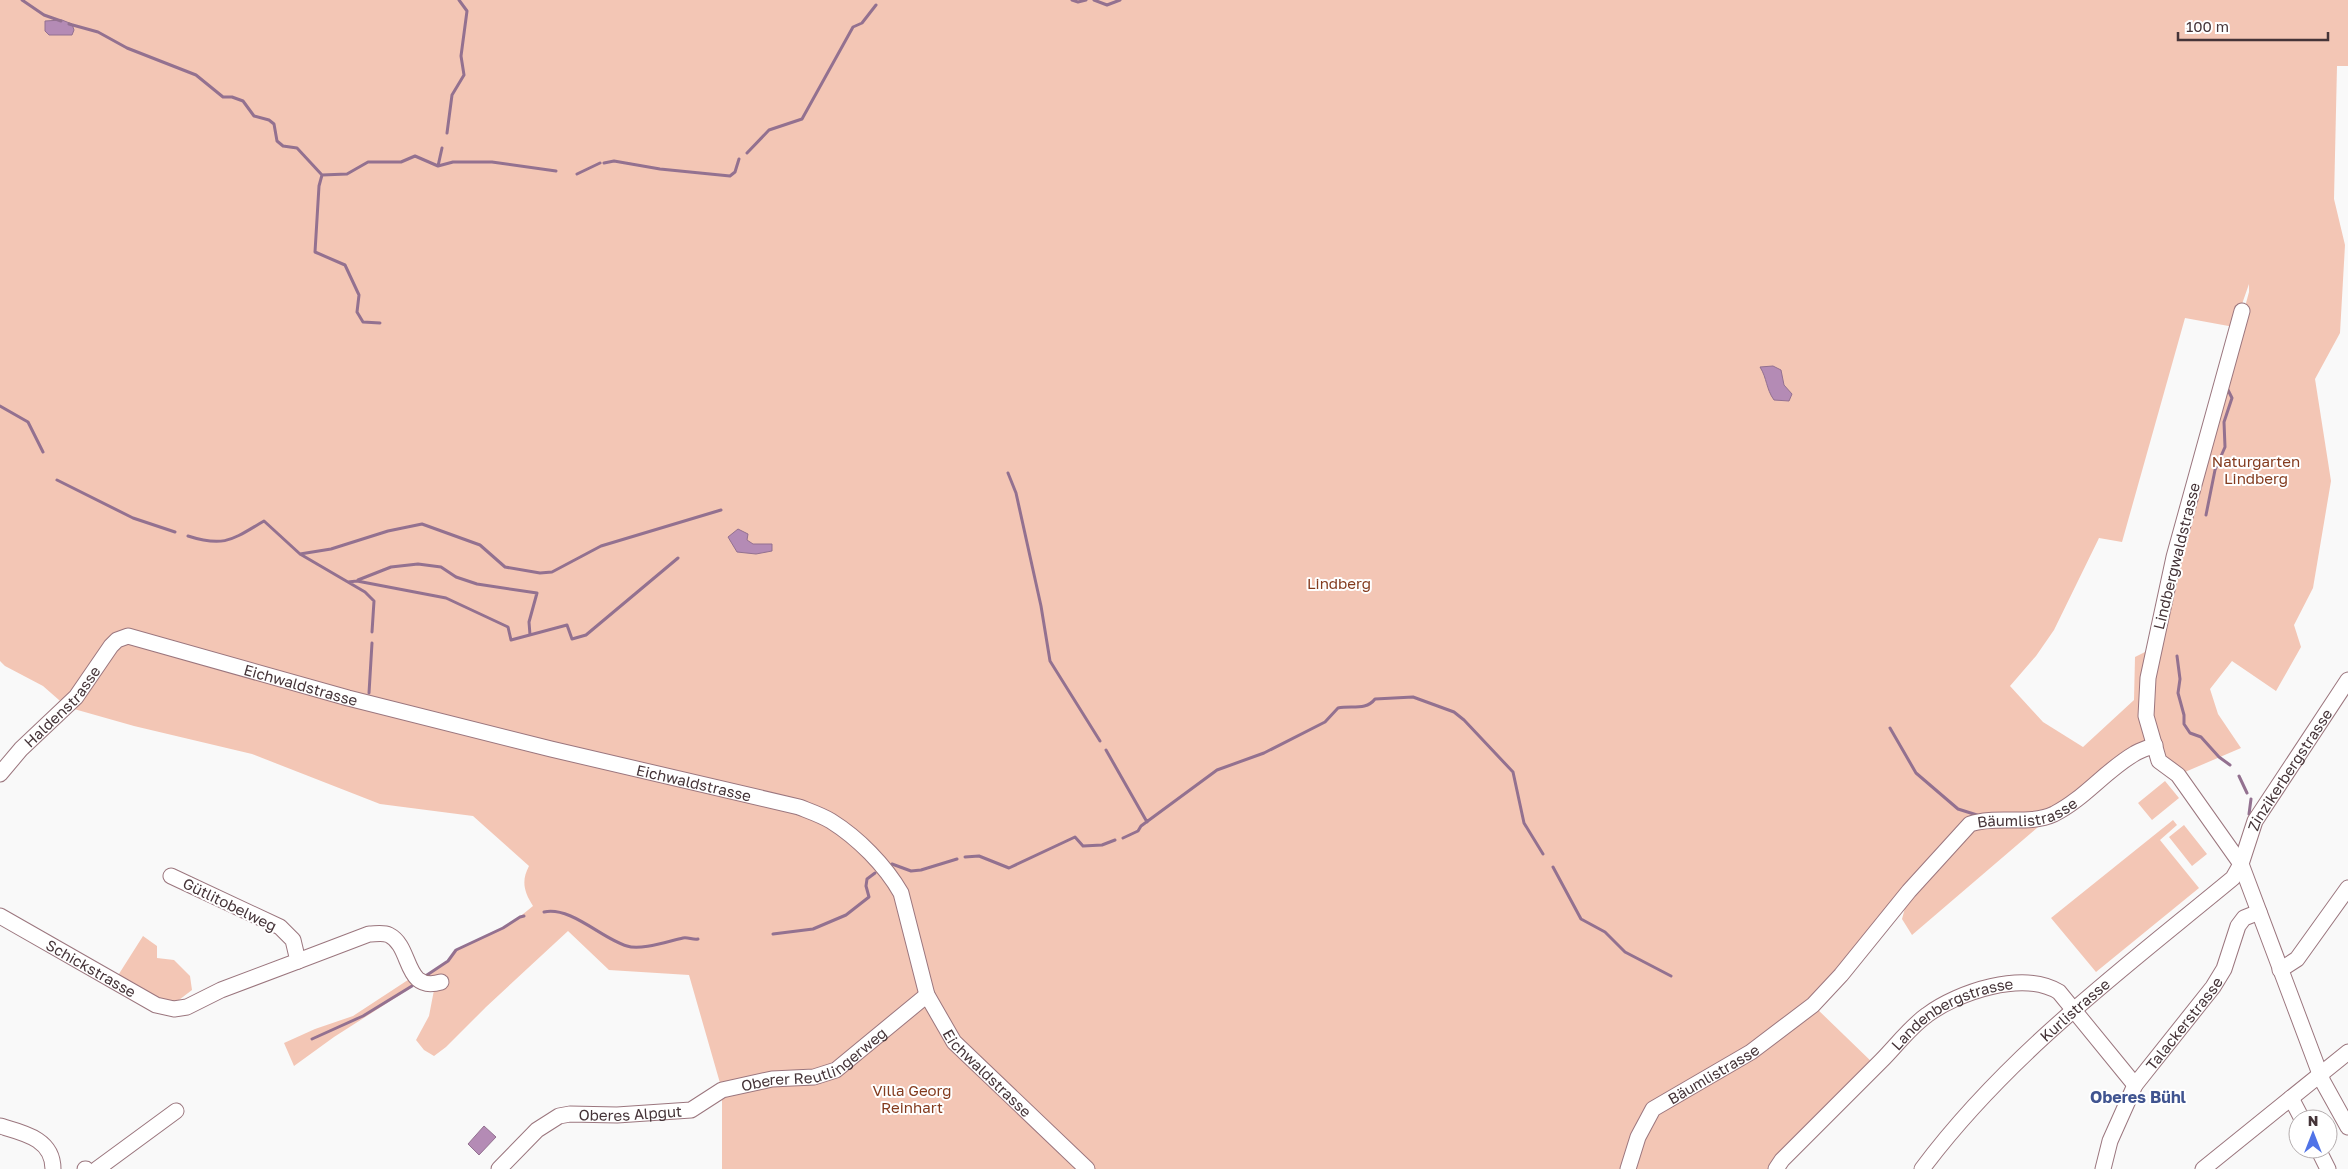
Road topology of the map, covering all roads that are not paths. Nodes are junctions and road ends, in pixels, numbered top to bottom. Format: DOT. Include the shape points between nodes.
graph roads {
  1 [pos="2242,311"];
  2 [pos="124,637"];
  3 [pos="2348,680"];
  4 [pos="2155,745"];
  5 [pos="0,774"];
  6 [pos="2241,864"];
  7 [pos="171,876"];
  8 [pos="2348,888"];
  9 [pos="2258,912"];
  10 [pos="0,916"];
  11 [pos="298,961"];
  12 [pos="2280,970"];
  13 [pos="441,982"];
  14 [pos="927,995"];
  15 [pos="2072,1010"];
  16 [pos="2348,1052"];
  17 [pos="2321,1075"];
  18 [pos="2135,1085"];
  19 [pos="2291,1098"];
  20 [pos="2297,1109"];
  21 [pos="692,1110"];
  22 [pos="176,1112"];
  23 [pos="0,1126"];
  24 [pos="2348,1127"];
  25 [pos="53,1169"];
  26 [pos="97,1169"];
  27 [pos="499,1169"];
  28 [pos="1087,1169"];
  29 [pos="1628,1169"];
  30 [pos="1776,1169"];
  31 [pos="1922,1169"];
  32 [pos="2102,1169"];
  33 [pos="2203,1169"];
  1 -- 4 [label="street, Lindbergwaldstrasse" via="2174,557 2153,648 2146,716"];
  2 -- 5 [label="street, Haldenstrasse" via="111,646 76,697 21,748"];
  2 -- 14 [label="street, Eichwaldstrasse" via="348,698 799,807 830,820 863,846 901,893"];
  3 -- 6 [label="street, Zinzikerbergstrasse" via="2255,821"];
  4 -- 6 [label="street" via="2159,761 2178,774"];
  4 -- 29 [label="street, Bäumlistrasse" via="2133,754 2073,803 2052,815 2023,820 1982,820 1970,824 1812,1005 1751,1052 1653,1109 1638,1137"];
  6 -- 9 [label="street"];
  6 -- 15 [label="street, Kurlistrasse" via="2233,878"];
  7 -- 11 [label="street, Gütlitobelweg" via="280,927 293,940"];
  8 -- 12 [label="street" via="2297,959"];
  9 -- 12 [label="street"];
  9 -- 18 [label="street, Talackerstrasse" via="2244,918 2238,926 2224,969 2213,987"];
  10 -- 11 [label="street, Schickstrasse" via="156,1005 174,1008 187,1007 221,990"];
  11 -- 13 [label="street" via="369,934 381,933 389,935 401,947 411,971 420,982"];
  12 -- 17 [label="street"];
  14 -- 21 [label="street, Oberer Reutlingerweg" via="836,1070 814,1077 772,1079 722,1090"];
  14 -- 28 [label="street, Eichwaldstrasse" via="954,1042"];
  15 -- 18 [label="street, Landenbergstrasse"];
  15 -- 30 [label="street, Landenbergstrasse" via="2059,992 2041,984 1999,985 1971,991 1946,1003 1926,1016"];
  15 -- 31 [label="street, Kurlistrasse" via="1973,1105"];
  16 -- 17 [label="street"];
  17 -- 19 [label="street"];
  17 -- 24 [label="street"];
  18 -- 32 [label="street, Talackerstrasse" via="2110,1141"];
  19 -- 20 [label="street"];
  19 -- 33 [label="street"];
  21 -- 27 [label="street, Oberes Alpgut" via="617,1116 559,1116 537,1130"];
  22 -- 26 [label="street"];
  23 -- 25 [label="street" via="43,1142 51,1155"];
}
